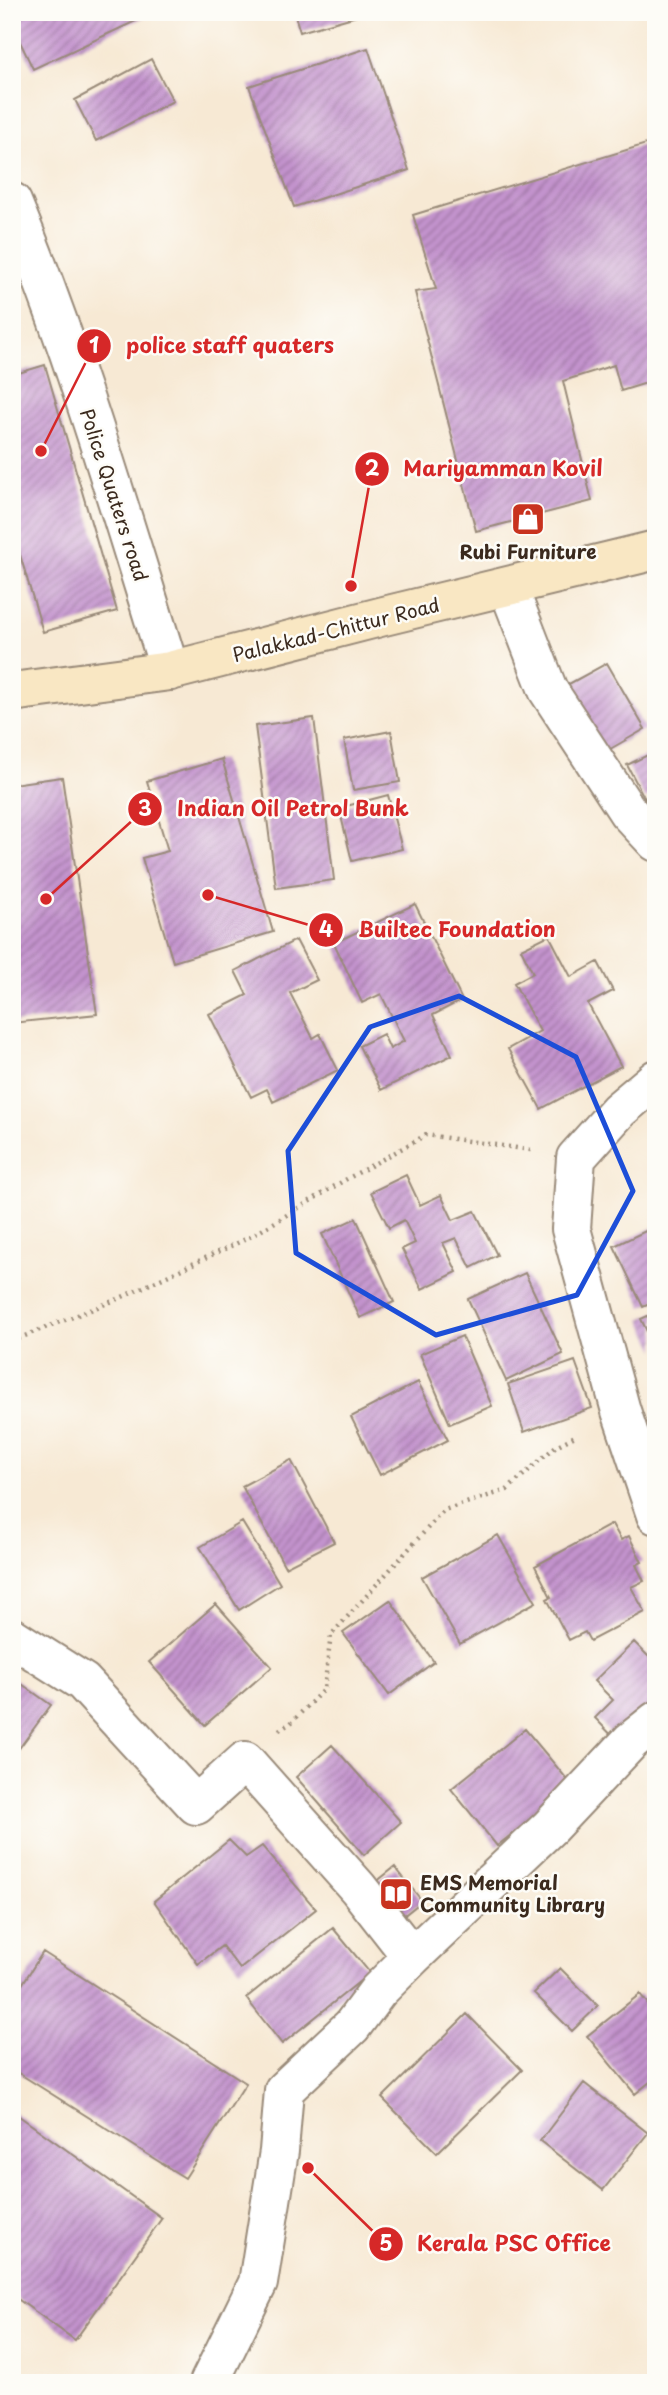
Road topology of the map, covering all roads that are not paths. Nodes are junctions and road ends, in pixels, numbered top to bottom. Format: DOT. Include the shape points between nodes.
graph roads {
  1 [pos="12,202"];
  2 [pos="656,550"];
  3 [pos="508,587"];
  4 [pos="170,671"];
  5 [pos="12,692"];
  6 [pos="656,842"];
  7 [pos="656,1079"];
  8 [pos="656,1515"];
  9 [pos="12,1637"];
  10 [pos="656,1721"];
  11 [pos="412,1957"];
  12 [pos="209,2383"];
  1 -- 4 [label="street, Police Quaters road" via="106,467"];
  2 -- 3 [label="main road, Palakkad-Chittur Road"];
  3 -- 4 [label="main road, Palakkad-Chittur Road"];
  3 -- 6 [label="street" via="548,690 628,812"];
  4 -- 5 [label="main road, Palakkad-Chittur Road"];
  7 -- 8 [label="street" via="619,1110 576,1158 571,1229 621,1411"];
  9 -- 11 [label="street" via="83,1682 196,1805 245,1761 358,1888"];
  10 -- 11 [label="street"];
  11 -- 12 [label="street" via="352,2026 284,2090 258,2283"];
}
